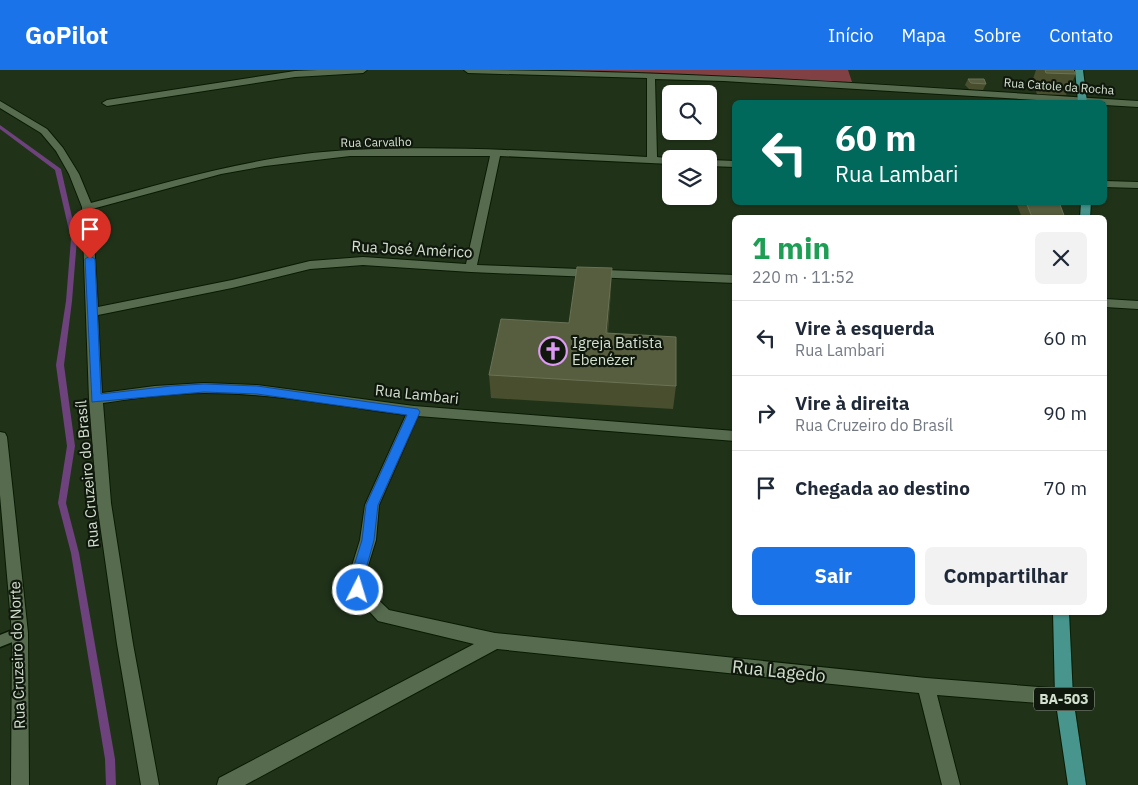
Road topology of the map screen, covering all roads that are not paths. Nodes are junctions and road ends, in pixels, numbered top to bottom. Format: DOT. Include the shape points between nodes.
graph roads {
  1 [pos="363,70"];
  2 [pos="468,70"];
  3 [pos="494,70"];
  4 [pos="1079,70"];
  5 [pos="651,75"];
  6 [pos="1059,100"];
  7 [pos="1083,100"];
  8 [pos="107,103"];
  9 [pos="1107,103"];
  10 [pos="0,104"];
  11 [pos="1138,104"];
  12 [pos="496,153"];
  13 [pos="652,160"];
  14 [pos="662,161"];
  15 [pos="717,163"];
  16 [pos="732,164"];
  17 [pos="1107,184"];
  18 [pos="1138,185"];
  19 [pos="87,207"];
  20 [pos="471,268"];
  21 [pos="732,279"];
  22 [pos="1107,303"];
  23 [pos="1138,305"];
  24 [pos="93,312"];
  25 [pos="96,399"];
  26 [pos="414,412"];
  27 [pos="732,436"];
  28 [pos="0,437"];
  29 [pos="3,481"];
  30 [pos="1061,615"];
  31 [pos="20,633"];
  32 [pos="0,641"];
  33 [pos="495,642"];
  34 [pos="926,686"];
  35 [pos="1064,697"];
  36 [pos="20,785"];
  37 [pos="150,785"];
  38 [pos="226,785"];
  39 [pos="951,785"];
  40 [pos="1077,785"];
  1 -- 8 [label="street" via="295,74"];
  2 -- 3 [label="street, Rua Catole da Rocha"];
  3 -- 5 [label="street, Rua Catole da Rocha"];
  4 -- 7 [label="main road"];
  5 -- 6 [label="street, Rua Catole da Rocha" via="916,88"];
  5 -- 13 [label="street"];
  9 -- 11 [label="street, Rua Catole da Rocha"];
  10 -- 19 [label="street, Rua Cruzeiro do Brasíl" via="44,131 74,174"];
  12 -- 13 [label="street, Rua Carvalho"];
  12 -- 19 [label="street, Rua Carvalho" via="350,153 300,158 220,171"];
  12 -- 20 [label="street"];
  13 -- 14 [label="street, Rua Carvalho"];
  15 -- 16 [label="street"];
  17 -- 18 [label="street"];
  19 -- 24 [label="street, Rua Cruzeiro do Brasíl"];
  20 -- 21 [label="street, Rua José Américo"];
  20 -- 24 [label="street, Rua José Américo" via="363,261 310,265"];
  22 -- 23 [label="street"];
  24 -- 25 [label="street, Rua Cruzeiro do Brasíl"];
  25 -- 26 [label="street, Rua Lambari" via="184,389 257,390"];
  25 -- 37 [label="street, Rua Cruzeiro do Brasíl" via="104,503 124,644"];
  26 -- 27 [label="street, Rua Lambari"];
  26 -- 33 [label="street, Rua Lagedo" via="372,505 358,590 384,616"];
  28 -- 29 [label="street, Rua Cruzeiro do Norte"];
  29 -- 31 [label="street, Rua Cruzeiro do Norte"];
  30 -- 35 [label="main road, BA-503"];
  31 -- 32 [label="lane"];
  31 -- 36 [label="street, Rua Cruzeiro do Norte"];
  33 -- 34 [label="street, Rua Lagedo"];
  33 -- 38 [label="street"];
  34 -- 35 [label="street, Rua Lagedo"];
  34 -- 39 [label="street"];
  35 -- 40 [label="main road, BA-503"];
}
